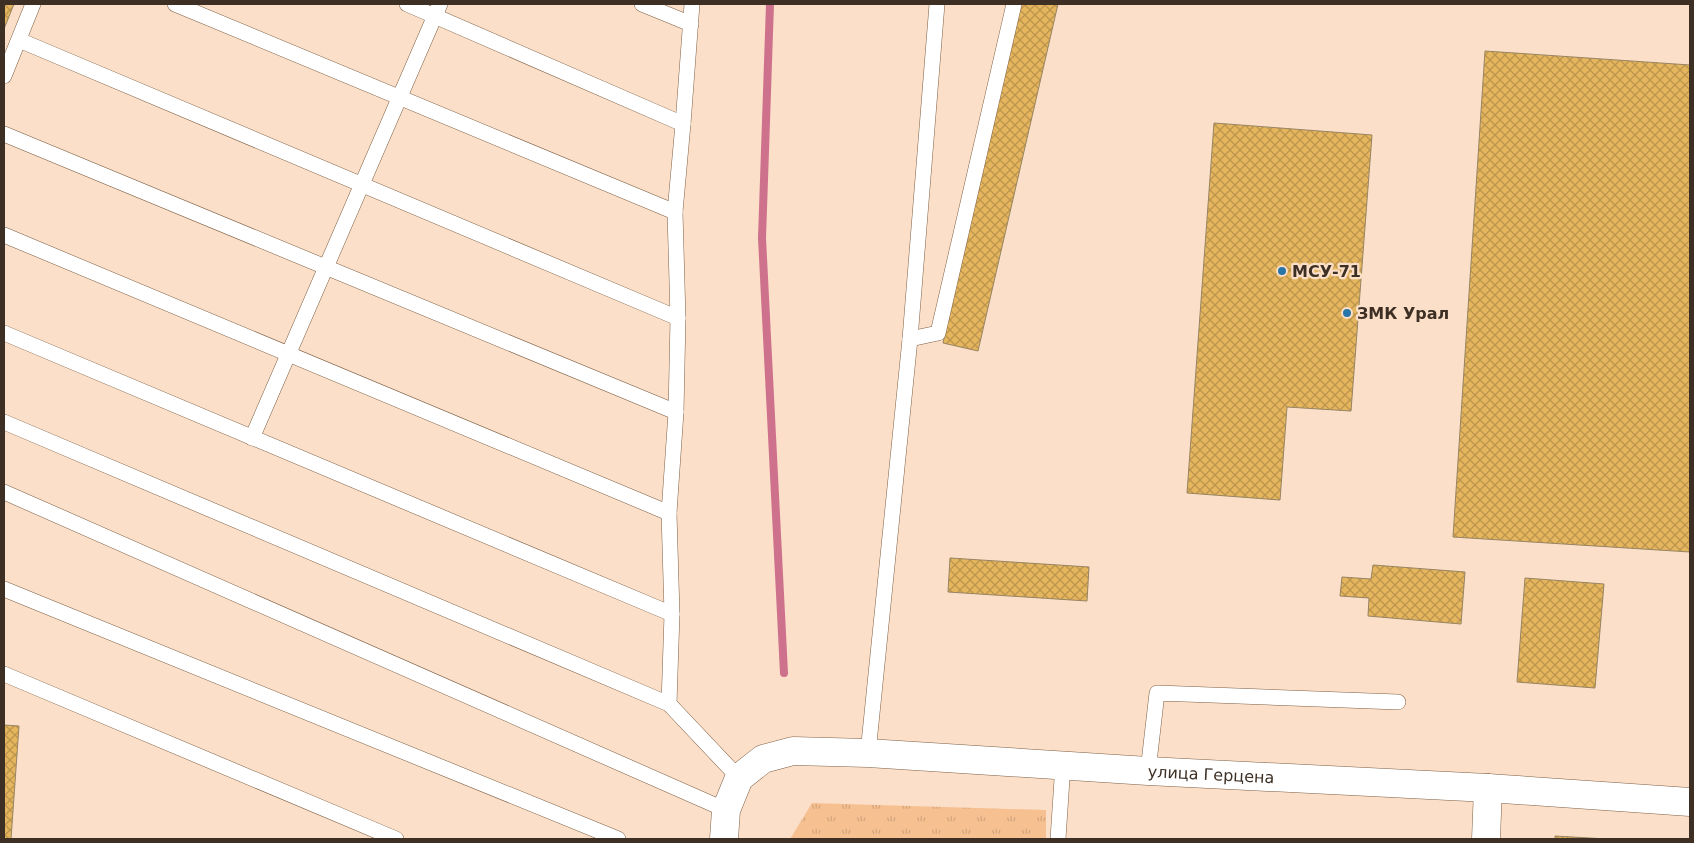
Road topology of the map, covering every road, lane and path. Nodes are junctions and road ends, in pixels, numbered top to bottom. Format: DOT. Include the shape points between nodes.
graph roads {
  1 [pos="33,4"];
  2 [pos="176,4"];
  3 [pos="407,4"];
  4 [pos="642,4"];
  5 [pos="692,4"];
  6 [pos="937,4"];
  7 [pos="1014,4"];
  8 [pos="437,10"];
  9 [pos="691,24"];
  10 [pos="19,40"];
  11 [pos="4,76"];
  12 [pos="399,97"];
  13 [pos="683,124"];
  14 [pos="4,134"];
  15 [pos="361,184"];
  16 [pos="674,212"];
  17 [pos="4,235"];
  18 [pos="326,267"];
  19 [pos="678,318"];
  20 [pos="4,333"];
  21 [pos="910,339"];
  22 [pos="288,354"];
  23 [pos="676,412"];
  24 [pos="4,422"];
  25 [pos="252,438"];
  26 [pos="4,492"];
  27 [pos="669,513"];
  28 [pos="4,588"];
  29 [pos="672,614"];
  30 [pos="4,674"];
  31 [pos="1398,702"];
  32 [pos="669,704"];
  33 [pos="868,753"];
  34 [pos="1063,764"];
  35 [pos="1148,771"];
  36 [pos="739,778"];
  37 [pos="1488,788"];
  38 [pos="1690,802"];
  39 [pos="726,810"];
  40 [pos="396,839"];
  41 [pos="618,839"];
  42 [pos="724,839"];
  43 [pos="1058,839"];
  44 [pos="1486,839"];
  1 -- 10 [label="lane"];
  2 -- 12 [label="lane"];
  3 -- 8 [label="lane"];
  4 -- 9 [label="lane"];
  5 -- 9 [label="lane"];
  6 -- 21 [label="lane"];
  7 -- 21 [label="lane" via="938,333"];
  8 -- 12 [label="lane"];
  8 -- 13 [label="lane"];
  9 -- 13 [label="lane"];
  10 -- 11 [label="lane"];
  10 -- 15 [label="lane"];
  12 -- 15 [label="lane"];
  12 -- 16 [label="lane"];
  13 -- 16 [label="lane"];
  14 -- 18 [label="lane"];
  15 -- 18 [label="lane"];
  15 -- 19 [label="lane"];
  16 -- 19 [label="lane"];
  17 -- 22 [label="lane"];
  18 -- 22 [label="lane"];
  18 -- 23 [label="lane"];
  19 -- 23 [label="lane"];
  20 -- 25 [label="lane"];
  21 -- 33 [label="lane"];
  22 -- 25 [label="lane"];
  22 -- 27 [label="lane"];
  23 -- 27 [label="lane"];
  24 -- 32 [label="lane"];
  25 -- 29 [label="lane"];
  26 -- 39 [label="lane"];
  27 -- 29 [label="lane"];
  28 -- 41 [label="lane"];
  29 -- 32 [label="lane"];
  30 -- 40 [label="lane"];
  31 -- 35 [label="lane" via="1157,693"];
  32 -- 36 [label="lane"];
  33 -- 34 [label="street, улица Герцена"];
  33 -- 36 [label="street, улица Герцена" via="793,751 763,759"];
  34 -- 35 [label="street, улица Герцена"];
  34 -- 43 [label="lane"];
  35 -- 37 [label="street, улица Герцена"];
  36 -- 39 [label="street"];
  37 -- 38 [label="street, улица Герцена"];
  37 -- 44 [label="street"];
  39 -- 42 [label="street"];
}
